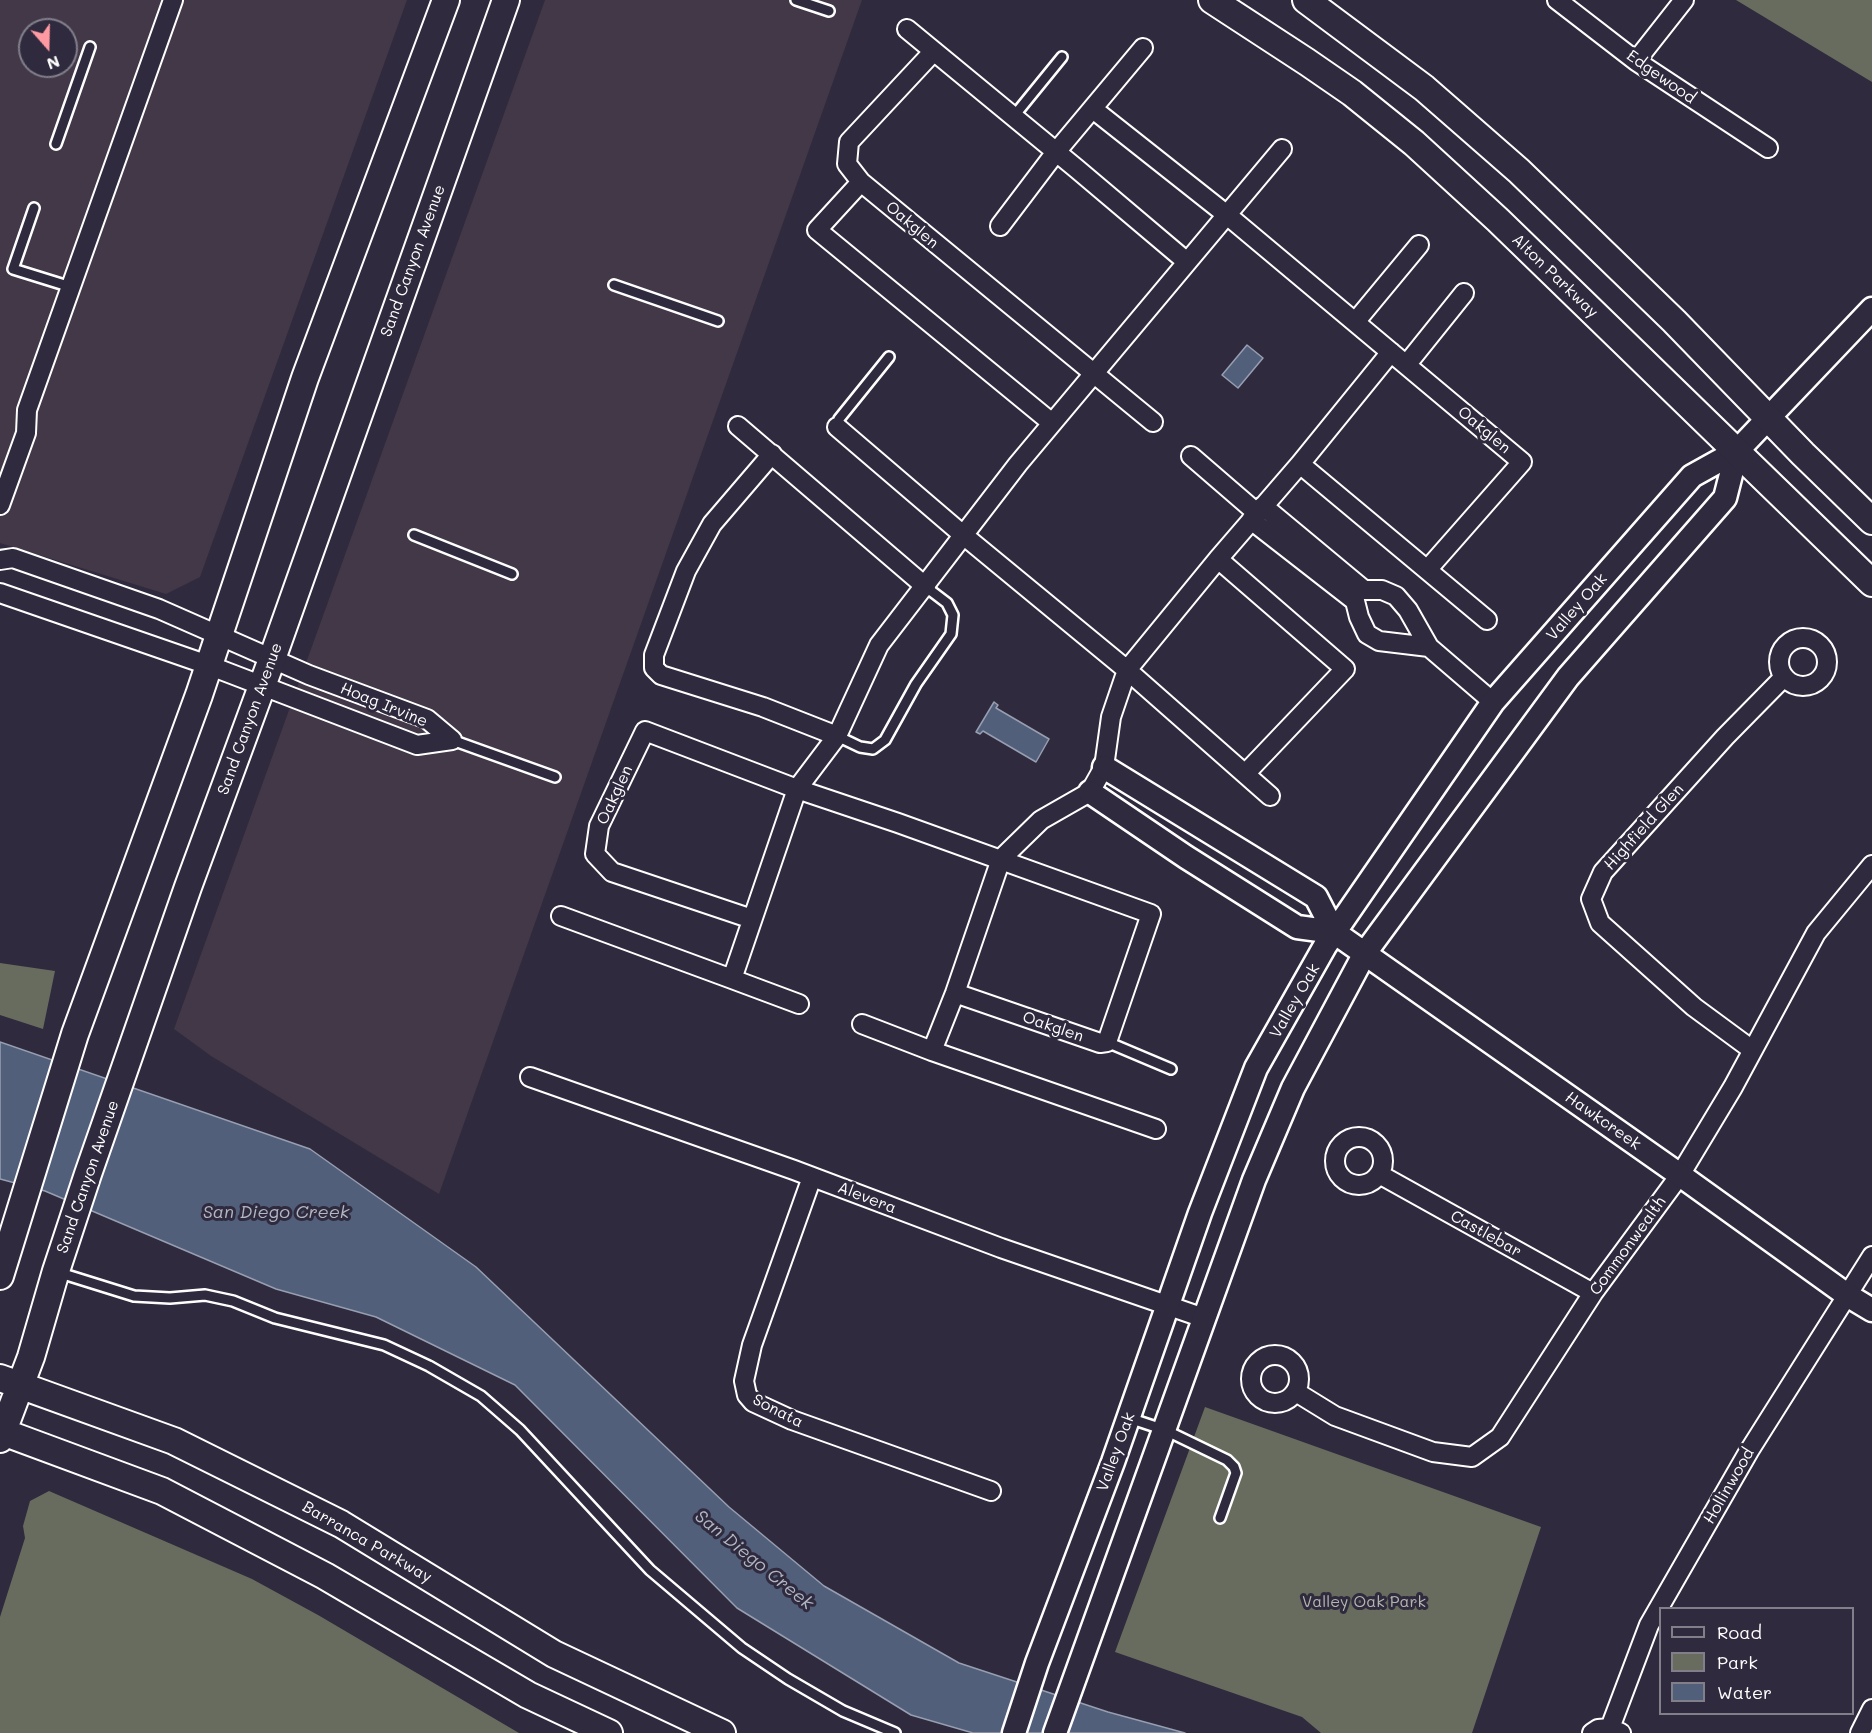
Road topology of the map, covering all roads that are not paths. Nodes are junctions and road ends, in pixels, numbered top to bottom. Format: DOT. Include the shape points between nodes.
graph roads {
  1 [pos="173,0"];
  2 [pos="446,0"];
  3 [pos="506,0"];
  4 [pos="796,0"];
  5 [pos="1212,0"];
  6 [pos="1306,0"];
  7 [pos="1557,0"];
  8 [pos="1684,0"];
  9 [pos="829,11"];
  10 [pos="907,29"];
  11 [pos="90,46"];
  12 [pos="1143,48"];
  13 [pos="934,51"];
  14 [pos="1062,57"];
  15 [pos="1636,61"];
  16 [pos="1093,109"];
  17 [pos="1014,117"];
  18 [pos="56,144"];
  19 [pos="1768,148"];
  20 [pos="1282,149"];
  21 [pos="1056,152"];
  22 [pos="861,182"];
  23 [pos="34,208"];
  24 [pos="1227,215"];
  25 [pos="999,226"];
  26 [pos="1419,245"];
  27 [pos="1187,262"];
  28 [pos="614,285"];
  29 [pos="71,287"];
  30 [pos="1464,293"];
  31 [pos="1872,309"];
  32 [pos="718,321"];
  33 [pos="1356,321"];
  34 [pos="1391,352"];
  35 [pos="889,357"];
  36 [pos="1407,364"];
  37 [pos="1093,375"];
  38 [pos="1769,418"];
  39 [pos="1153,422"];
  40 [pos="1052,423"];
  41 [pos="738,426"];
  42 [pos="837,427"];
  43 [pos="1737,451"];
  44 [pos="772,454"];
  45 [pos="1191,456"];
  46 [pos="1300,464"];
  47 [pos="0,505"];
  48 [pos="1257,513"];
  49 [pos="1872,521"];
  50 [pos="962,534"];
  51 [pos="414,536"];
  52 [pos="1218,559"];
  53 [pos="0,560"];
  54 [pos="1427,570"];
  55 [pos="512,574"];
  56 [pos="1872,583"];
  57 [pos="926,586"];
  58 [pos="0,592"];
  59 [pos="1360,595"];
  60 [pos="1487,620"];
  61 [pos="218,636"];
  62 [pos="1429,647"];
  63 [pos="272,659"];
  64 [pos="208,665"];
  65 [pos="1127,670"];
  66 [pos="1784,677"];
  67 [pos="262,687"];
  68 [pos="1493,702"];
  69 [pos="837,736"];
  70 [pos="452,740"];
  71 [pos="1104,767"];
  72 [pos="1245,774"];
  73 [pos="555,777"];
  74 [pos="797,789"];
  75 [pos="1090,792"];
  76 [pos="1270,796"];
  77 [pos="1206,830"];
  78 [pos="1186,858"];
  79 [pos="1001,859"];
  80 [pos="1872,864"];
  81 [pos="561,916"];
  82 [pos="752,919"];
  83 [pos="1334,932"];
  84 [pos="1365,953"];
  85 [pos="732,979"];
  86 [pos="956,993"];
  87 [pos="799,1004"];
  88 [pos="862,1024"];
  89 [pos="1107,1042"];
  90 [pos="1751,1049"];
  91 [pos="932,1051"];
  92 [pos="1171,1070"];
  93 [pos="530,1077"];
  94 [pos="1156,1129"];
  95 [pos="1379,1174"];
  96 [pos="1680,1175"];
  97 [pos="812,1177"];
  98 [pos="1872,1256"];
  99 [pos="60,1260"];
  100 [pos="0,1276"];
  101 [pos="1593,1293"];
  102 [pos="1848,1295"];
  103 [pos="1168,1306"];
  104 [pos="1872,1310"];
  105 [pos="1204,1318"];
  106 [pos="10,1382"];
  107 [pos="1296,1392"];
  108 [pos="1129,1418"];
  109 [pos="1165,1430"];
  110 [pos="1,1434"];
  111 [pos="991,1491"];
  112 [pos="1220,1518"];
  113 [pos="1659,1607"];
  114 [pos="1659,1608"];
  115 [pos="1872,1709"];
  116 [pos="1616,1730"];
  117 [pos="609,1733"];
  118 [pos="722,1733"];
  119 [pos="896,1733"];
  120 [pos="1014,1733"];
  121 [pos="1055,1733"];
  122 [pos="1592,1733"];
  123 [pos="1860,1733"];
  1 -- 29 [label="street"];
  2 -- 61 [label="main road" via="305,378"];
  3 -- 63 [label="main road, Sand Canyon Avenue"];
  4 -- 9 [label="lane"];
  5 -- 43 [label="main road, Alton Parkway" via="1325,74 1414,143"];
  6 -- 38 [label="main road" via="1457,115 1589,239"];
  7 -- 15 [label="street, Edgewood"];
  8 -- 15 [label="street"];
  10 -- 13 [label="street"];
  11 -- 18 [label="lane"];
  12 -- 16 [label="street"];
  13 -- 17 [label="street"];
  13 -- 22 [label="street, Oakglen" via="849,142 847,164"];
  14 -- 17 [label="lane"];
  15 -- 19 [label="street, Edgewood"];
  16 -- 21 [label="street"];
  16 -- 24 [label="street, Oakglen"];
  17 -- 21 [label="street"];
  20 -- 24 [label="street"];
  21 -- 25 [label="street"];
  21 -- 27 [label="street"];
  22 -- 37 [label="street, Oakglen"];
  22 -- 40 [label="street" via="817,230"];
  23 -- 29 [label="lane" via="13,269"];
  24 -- 27 [label="street"];
  24 -- 33 [label="street, Oakglen"];
  26 -- 33 [label="street"];
  27 -- 37 [label="street"];
  28 -- 32 [label="lane"];
  29 -- 47 [label="street" via="27,410 26,433"];
  30 -- 36 [label="street"];
  31 -- 38 [label="street, Valley Oak"];
  33 -- 34 [label="street, Oakglen"];
  34 -- 36 [label="street, Oakglen"];
  34 -- 46 [label="street"];
  35 -- 42 [label="lane" via="839,419"];
  36 -- 54 [label="street, Oakglen" via="1522,462"];
  37 -- 39 [label="street, Oakglen"];
  37 -- 40 [label="street"];
  38 -- 43 [label="street, Valley Oak"];
  38 -- 49 [label="main road"];
  40 -- 50 [label="street"];
  41 -- 44 [label="street"];
  42 -- 50 [label="street"];
  43 -- 56 [label="main road, Alton Parkway"];
  43 -- 68 [label="street, Valley Oak" via="1692,476"];
  43 -- 84 [label="street, Valley Oak" via="1725,498 1568,677"];
  44 -- 57 [label="street"];
  44 -- 69 [label="street" via="712,524 686,571 654,655 654,668 662,675 763,707"];
  45 -- 48 [label="street"];
  46 -- 48 [label="street"];
  46 -- 54 [label="street"];
  48 -- 52 [label="street"];
  48 -- 59 [label="street"];
  50 -- 57 [label="street"];
  50 -- 65 [label="street"];
  51 -- 55 [label="lane"];
  52 -- 65 [label="street"];
  52 -- 72 [label="street" via="1345,669"];
  53 -- 61 [label="street, Hoag Irvine" via="13,558 159,609"];
  54 -- 60 [label="street"];
  57 -- 69 [label="street" via="879,645"];
  57 -- 69 [label="lane" via="947,603 953,615 951,634 916,684 885,740 873,749"];
  58 -- 64 [label="street, Hoag Irvine"];
  59 -- 62 [label="street" via="1382,590 1396,596"];
  59 -- 62 [label="street" via="1359,616 1367,634 1379,641"];
  61 -- 63 [label="street, Hoag Irvine"];
  61 -- 64 [label="main road"];
  62 -- 68 [label="street"];
  63 -- 67 [label="main road, Sand Canyon Avenue"];
  63 -- 70 [label="street, Hoag Irvine" via="427,719"];
  64 -- 67 [label="street, Hoag Irvine"];
  64 -- 100 [label="main road" via="75,1034"];
  65 -- 71 [label="street" via="1111,717"];
  65 -- 72 [label="street"];
  66 -- 90 [label="street, Highfield Glen" via="1603,872 1591,899 1600,923 1694,1007"];
  67 -- 70 [label="street, Hoag Irvine" via="417,745"];
  67 -- 99 [label="main road, Sand Canyon Avenue" via="188,887"];
  68 -- 83 [label="street, Valley Oak"];
  69 -- 74 [label="street"];
  70 -- 73 [label="lane"];
  71 -- 75 [label="street"];
  71 -- 77 [label="street"];
  72 -- 76 [label="street"];
  74 -- 79 [label="street, Oakglen"];
  74 -- 82 [label="street"];
  74 -- 82 [label="street, Oakglen" via="645,731 599,826 595,854 612,872"];
  75 -- 78 [label="street"];
  75 -- 79 [label="street" via="1041,820"];
  77 -- 78 [label="street"];
  77 -- 83 [label="street" via="1316,897"];
  78 -- 83 [label="street" via="1297,927"];
  79 -- 86 [label="street"];
  79 -- 89 [label="street, Oakglen" via="1151,915"];
  80 -- 90 [label="street, Commonwealth" via="1816,933"];
  81 -- 85 [label="street"];
  82 -- 85 [label="street"];
  83 -- 84 [label="street, Hawkcreek"];
  83 -- 103 [label="street, Valley Oak" via="1256,1068"];
  84 -- 96 [label="street, Hawkcreek"];
  84 -- 105 [label="street, Valley Oak" via="1293,1088 1254,1180"];
  85 -- 87 [label="street"];
  86 -- 89 [label="street, Oakglen" via="1100,1043"];
  86 -- 91 [label="street"];
  88 -- 91 [label="street"];
  89 -- 92 [label="lane"];
  90 -- 96 [label="street, Commonwealth"];
  91 -- 94 [label="street"];
  93 -- 97 [label="street, Alevera"];
  95 -- 101 [label="street, Castlebar"];
  96 -- 101 [label="street, Commonwealth"];
  96 -- 102 [label="street, Hawkcreek"];
  97 -- 103 [label="street, Alevera"];
  97 -- 111 [label="street, Sonata" via="752,1345 744,1381 747,1395 753,1402 798,1422"];
  98 -- 102 [label="street, Hollinwood"];
  99 -- 106 [label="main road, Sand Canyon Avenue" via="31,1357"];
  99 -- 119 [label="lane" via="134,1296 205,1295 233,1301 275,1318 384,1345 429,1366 481,1396 520,1430 651,1570 742,1648 843,1711"];
  101 -- 107 [label="street, Commonwealth" via="1500,1437 1472,1456 1433,1452 1335,1416"];
  102 -- 104 [label="street, Hawkcreek"];
  102 -- 113 [label="street, Hollinwood" via="1749,1451"];
  103 -- 105 [label="street, Alevera"];
  103 -- 108 [label="street, Valley Oak"];
  105 -- 109 [label="street, Valley Oak"];
  106 -- 110 [label="main road, Sand Canyon Avenue"];
  106 -- 118 [label="main road, Barranca Parkway" via="193,1450 341,1524 554,1654"];
  108 -- 109 [label="lane"];
  108 -- 120 [label="street, Valley Oak"];
  109 -- 112 [label="lane" via="1234,1467 1236,1473"];
  109 -- 121 [label="street, Valley Oak"];
  110 -- 117 [label="main road" via="162,1491 325,1576 528,1695"];
  114 -- 116 [label="street, Hollinwood" via="1649,1625"];
  115 -- 123 [label="street"];
  116 -- 122 [label="street" via="1598,1729"];
}
